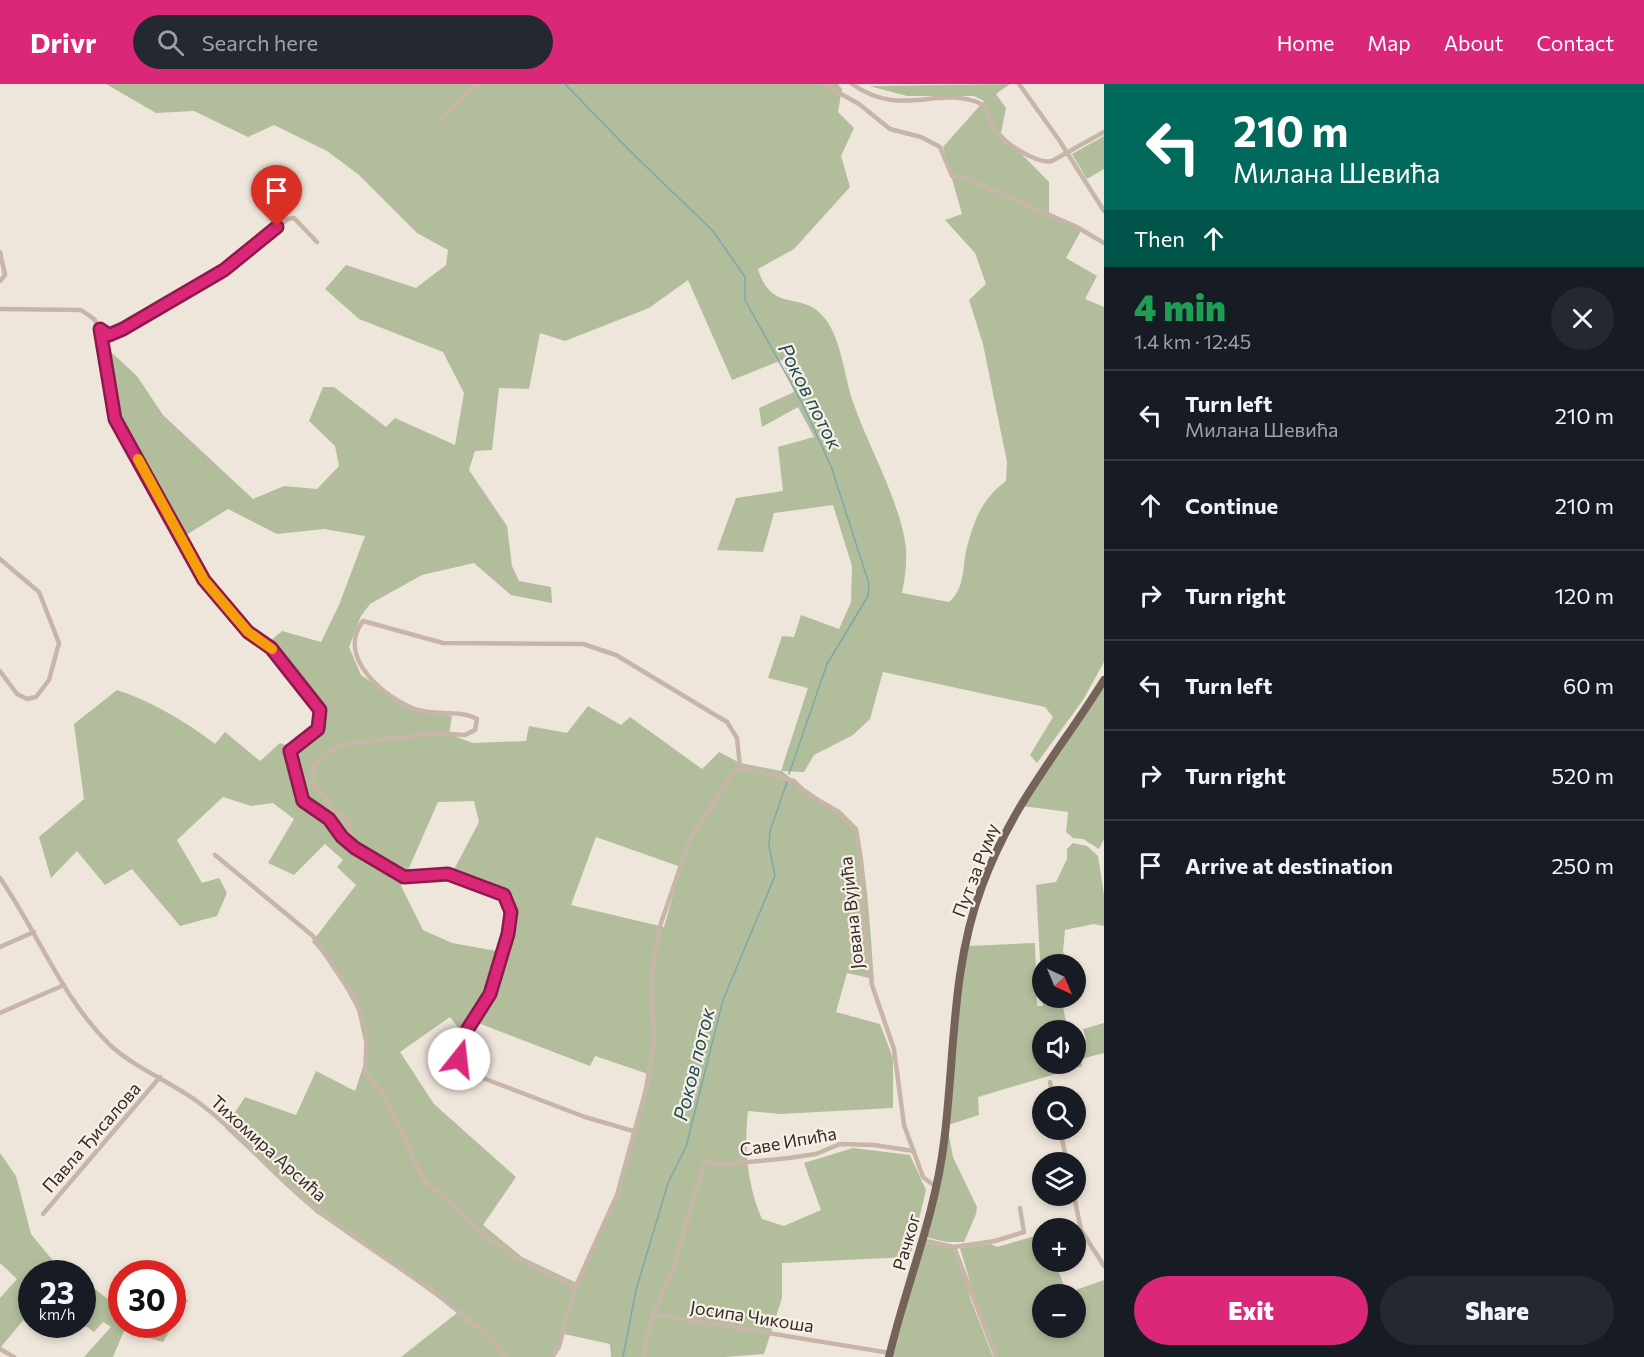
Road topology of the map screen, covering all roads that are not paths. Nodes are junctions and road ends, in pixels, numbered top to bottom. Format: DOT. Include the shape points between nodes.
graph roads {
  1 [pos="477,84"];
  2 [pos="823,84"];
  3 [pos="852,84"];
  4 [pos="1018,84"];
  5 [pos="834,86"];
  6 [pos="442,119"];
  7 [pos="1104,132"];
  8 [pos="1068,153"];
  9 [pos="1104,211"];
  10 [pos="317,242"];
  11 [pos="1104,243"];
  12 [pos="0,252"];
  13 [pos="0,281"];
  14 [pos="0,309"];
  15 [pos="100,329"];
  16 [pos="0,559"];
  17 [pos="0,671"];
  18 [pos="1104,680"];
  19 [pos="740,767"];
  20 [pos="342,837"];
  21 [pos="215,855"];
  22 [pos="0,878"];
  23 [pos="34,932"];
  24 [pos="0,947"];
  25 [pos="64,985"];
  26 [pos="0,1013"];
  27 [pos="160,1077"];
  28 [pos="1050,1082"];
  29 [pos="1051,1086"];
  30 [pos="633,1131"];
  31 [pos="945,1133"];
  32 [pos="914,1151"];
  33 [pos="936,1187"];
  34 [pos="1076,1206"];
  35 [pos="1020,1208"];
  36 [pos="43,1214"];
  37 [pos="922,1240"];
  38 [pos="954,1247"];
  39 [pos="1104,1266"];
  40 [pos="574,1290"];
  41 [pos="653,1314"];
  42 [pos="0,1349"];
  43 [pos="889,1355"];
  44 [pos="14,1357"];
  45 [pos="506,1357"];
  46 [pos="552,1357"];
  47 [pos="643,1357"];
  48 [pos="996,1357"];
  1 -- 6 [label="street"];
  2 -- 5 [label="street"];
  3 -- 8 [label="street" via="889,101 958,99 978,103 987,110 998,134 1033,159 1047,163"];
  4 -- 8 [label="street"];
  5 -- 11 [label="street" via="883,125 940,147 952,176 970,180 1077,227"];
  7 -- 8 [label="street"];
  8 -- 9 [label="street"];
  10 -- 15 [label="street" via="294,218 288,219 224,270 123,329 109,335"];
  12 -- 13 [label="street" via="5,275"];
  14 -- 15 [label="street" via="81,310"];
  15 -- 20 [label="street" via="115,419 204,580 248,632 271,648 320,710 318,729 290,751 303,801 329,819"];
  16 -- 17 [label="street" via="39,591 59,643 49,680 36,697 27,699 17,694"];
  18 -- 31 [label="main road, Пут за Руму" via="1017,809 979,894 958,982"];
  19 -- 20 [label="street" via="737,738 727,722 616,655 583,644 443,643 363,621 357,630 354,652 373,684 416,710 445,715 466,713 477,719 476,730 465,735 435,733 340,745 314,765 313,782 333,810 350,823 351,834"];
  19 -- 30 [label="street" via="690,839 660,926 651,977 654,1042 646,1089"];
  19 -- 32 [label="street, Јована Вујића" via="794,781 807,794 839,812 855,829 872,985 894,1049 899,1104"];
  20 -- 30 [label="street" via="404,877 448,874 504,895 511,912 510,923 490,994 462,1038 459,1059 467,1072"];
  21 -- 40 [label="street" via="314,936 355,999 367,1032 365,1073 383,1092 423,1179 492,1241"];
  22 -- 23 [label="street, Тихомира Арсића"];
  23 -- 24 [label="street"];
  23 -- 25 [label="street, Тихомира Арсића"];
  25 -- 26 [label="street"];
  25 -- 27 [label="street, Тихомира Арсића" via="111,1045"];
  27 -- 36 [label="street, Павла Ђисалова"];
  27 -- 45 [label="street, Тихомира Арсића" via="235,1132 316,1209 433,1290"];
  28 -- 29 [label="street"];
  30 -- 40 [label="street" via="617,1195"];
  31 -- 33 [label="main road, Рачког"];
  32 -- 33 [label="street, Јована Вујића" via="923,1177"];
  32 -- 41 [label="street, Саве Ипића" via="840,1144 816,1154 789,1158 718,1166 705,1160 673,1269"];
  33 -- 37 [label="main road, Рачког"];
  34 -- 39 [label="street" via="1081,1230"];
  35 -- 38 [label="street" via="1024,1232"];
  37 -- 38 [label="street"];
  37 -- 43 [label="main road, Рачког"];
  38 -- 48 [label="street"];
  40 -- 46 [label="street"];
  41 -- 43 [label="street, Јосипа Чикоша"];
  41 -- 47 [label="street"];
  42 -- 44 [label="street"];
}
